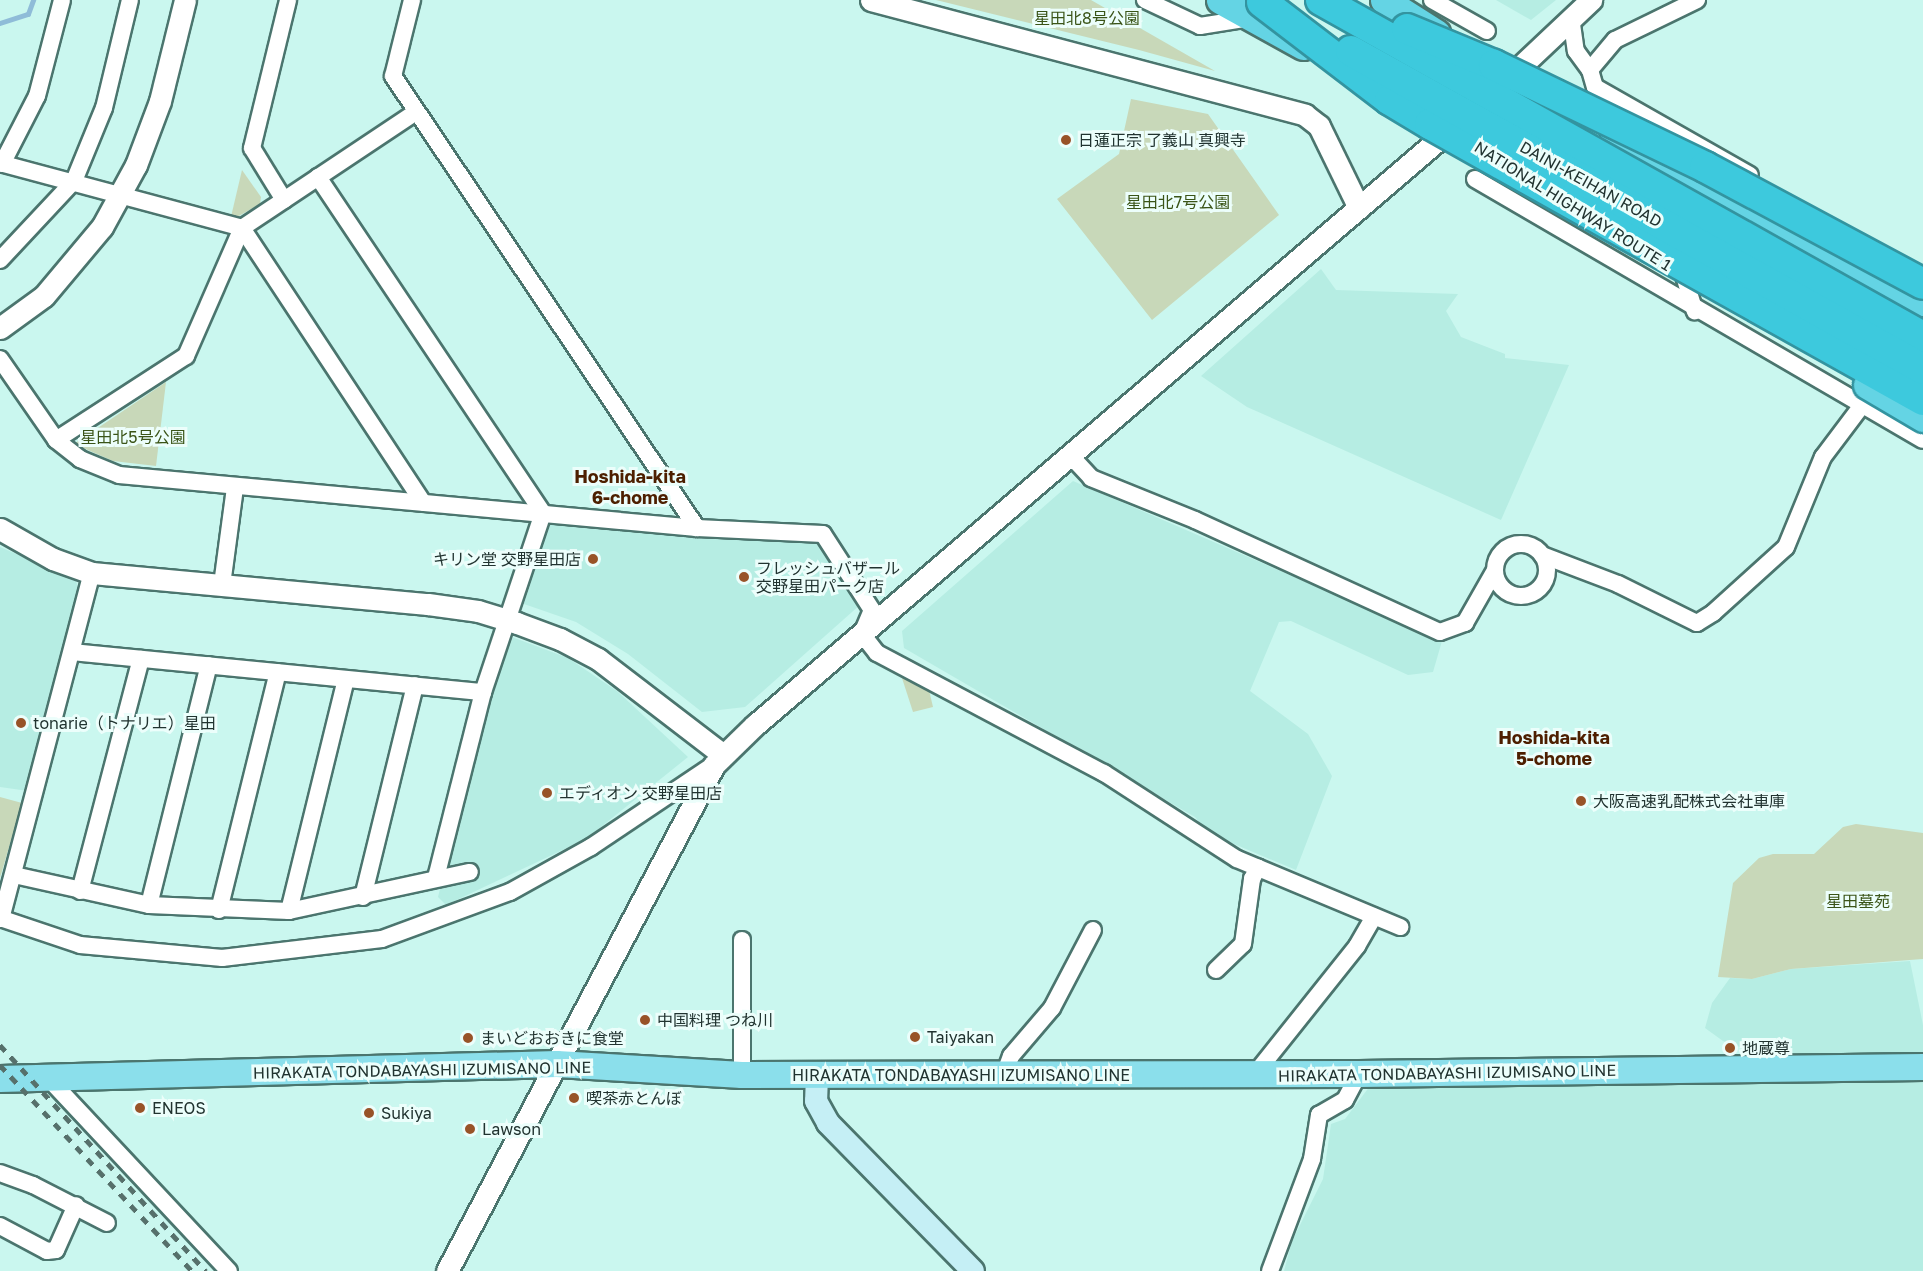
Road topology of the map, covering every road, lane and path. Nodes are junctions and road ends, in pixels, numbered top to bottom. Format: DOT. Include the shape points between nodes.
graph roads {
  1 [pos="62,0"];
  2 [pos="130,0"];
  3 [pos="185,0"];
  4 [pos="288,0"];
  5 [pos="412,0"];
  6 [pos="871,0"];
  7 [pos="1145,0"];
  8 [pos="1220,0"];
  9 [pos="1321,0"];
  10 [pos="1336,0"];
  11 [pos="1384,0"];
  12 [pos="1432,0"];
  13 [pos="1591,0"];
  14 [pos="1697,0"];
  15 [pos="1258,6"];
  16 [pos="1571,18"];
  17 [pos="1486,31"];
  18 [pos="1590,70"];
  19 [pos="1508,79"];
  20 [pos="416,112"];
  21 [pos="1452,128"];
  22 [pos="1,164"];
  23 [pos="318,177"];
  24 [pos="1475,179"];
  25 [pos="74,181"];
  26 [pos="120,195"];
  27 [pos="284,200"];
  28 [pos="1359,208"];
  29 [pos="242,228"];
  30 [pos="0,260"];
  31 [pos="1923,273"];
  32 [pos="1684,276"];
  33 [pos="1923,284"];
  34 [pos="1923,302"];
  35 [pos="1695,311"];
  36 [pos="1923,326"];
  37 [pos="0,328"];
  38 [pos="1923,337"];
  39 [pos="0,359"];
  40 [pos="1923,369"];
  41 [pos="1923,400"];
  42 [pos="1862,404"];
  43 [pos="1923,418"];
  44 [pos="56,440"];
  45 [pos="1923,440"];
  46 [pos="1069,454"];
  47 [pos="235,487"];
  48 [pos="423,503"];
  49 [pos="543,513"];
  50 [pos="698,528"];
  51 [pos="0,529"];
  52 [pos="1542,555"];
  53 [pos="1494,572"];
  54 [pos="92,573"];
  55 [pos="222,585"];
  56 [pos="506,619"];
  57 [pos="862,634"];
  58 [pos="72,652"];
  59 [pos="141,659"];
  60 [pos="209,665"];
  61 [pos="278,672"];
  62 [pos="346,679"];
  63 [pos="415,686"];
  64 [pos="483,692"];
  65 [pos="718,760"];
  66 [pos="1258,867"];
  67 [pos="470,872"];
  68 [pos="14,875"];
  69 [pos="436,878"];
  70 [pos="80,891"];
  71 [pos="363,897"];
  72 [pos="149,905"];
  73 [pos="219,910"];
  74 [pos="289,911"];
  75 [pos="1374,916"];
  76 [pos="1,919"];
  77 [pos="1400,927"];
  78 [pos="1093,930"];
  79 [pos="742,940"];
  80 [pos="1216,970"];
  81 [pos="557,1064"];
  82 [pos="1923,1067"];
  83 [pos="1255,1074"];
  84 [pos="1359,1074"];
  85 [pos="742,1075"];
  86 [pos="817,1075"];
  87 [pos="1004,1075"];
  88 [pos="0,1079"];
  89 [pos="50,1080"];
  90 [pos="1,1175"];
  91 [pos="76,1205"];
  92 [pos="107,1223"];
  93 [pos="0,1226"];
  94 [pos="229,1271"];
  95 [pos="447,1271"];
  96 [pos="973,1271"];
  97 [pos="1270,1271"];
  1 -- 22 [label="street" via="37,96"];
  2 -- 25 [label="street" via="104,108"];
  3 -- 26 [label="street" via="160,101"];
  4 -- 27 [label="street" via="252,148"];
  5 -- 20 [label="street" via="393,76"];
  6 -- 28 [label="street" via="1305,114 1319,126"];
  7 -- 15 [label="street" via="1200,26"];
  8 -- 15 [label="highway, NATIONAL HIGHWAY ROUTE 1"];
  9 -- 38 [label="highway, DAINI-KEIHAN ROAD, bridge"];
  10 -- 33 [label="highway, bridge" via="1505,70 1705,167"];
  11 -- 19 [label="highway"];
  12 -- 17 [label="street"];
  13 -- 16 [label="street"];
  14 -- 18 [label="street" via="1615,40"];
  15 -- 21 [label="highway, NATIONAL HIGHWAY ROUTE 1"];
  15 -- 40 [label="highway, DAINI-KEIHAN ROAD, bridge"];
  15 -- 41 [label="highway, bridge" via="1430,124"];
  16 -- 18 [label="street" via="1576,51"];
  16 -- 19 [label="street"];
  18 -- 31 [label="street" via="1595,87"];
  19 -- 21 [label="street"];
  19 -- 34 [label="highway"];
  20 -- 23 [label="street"];
  20 -- 50 [label="street"];
  21 -- 28 [label="street"];
  21 -- 32 [label="highway, NATIONAL HIGHWAY ROUTE 1, bridge"];
  22 -- 25 [label="street"];
  23 -- 27 [label="street"];
  23 -- 49 [label="street"];
  24 -- 35 [label="street"];
  25 -- 26 [label="street"];
  25 -- 30 [label="street"];
  26 -- 29 [label="street"];
  26 -- 37 [label="street" via="102,227 44,296"];
  27 -- 29 [label="street"];
  28 -- 46 [label="street"];
  29 -- 44 [label="street" via="186,356"];
  29 -- 48 [label="street"];
  32 -- 35 [label="street"];
  32 -- 43 [label="highway, NATIONAL HIGHWAY ROUTE 1, bridge"];
  35 -- 42 [label="street"];
  36 -- 42 [label="street"];
  39 -- 44 [label="street"];
  42 -- 45 [label="street"];
  42 -- 52 [label="street" via="1823,457 1786,547 1697,623 1618,584"];
  44 -- 47 [label="street" via="80,459 119,475"];
  46 -- 53 [label="street" via="1091,478 1195,520 1440,632 1465,623"];
  46 -- 57 [label="street"];
  47 -- 48 [label="street"];
  47 -- 55 [label="street"];
  48 -- 49 [label="street"];
  49 -- 50 [label="street"];
  49 -- 56 [label="street"];
  50 -- 57 [label="street" via="823,534 872,610"];
  51 -- 54 [label="street" via="53,559"];
  52 -- 53 [label="street" via="1529,545 1512,546 1499,556"];
  52 -- 53 [label="street" via="1545,581 1533,593 1508,593"];
  54 -- 55 [label="street"];
  54 -- 58 [label="street"];
  55 -- 56 [label="street" via="428,604"];
  56 -- 64 [label="street"];
  56 -- 65 [label="street" via="560,639 598,659"];
  57 -- 65 [label="street"];
  57 -- 66 [label="street" via="877,653 1104,773 1222,851"];
  58 -- 59 [label="street"];
  58 -- 68 [label="street"];
  59 -- 60 [label="street"];
  59 -- 70 [label="street"];
  60 -- 61 [label="street"];
  60 -- 72 [label="street"];
  61 -- 62 [label="street"];
  61 -- 73 [label="street"];
  62 -- 63 [label="street"];
  62 -- 74 [label="street"];
  63 -- 64 [label="street"];
  63 -- 71 [label="street"];
  64 -- 69 [label="street"];
  65 -- 76 [label="street" via="591,847 510,892 382,939 222,958 80,945"];
  65 -- 81 [label="street"];
  66 -- 75 [label="street"];
  66 -- 80 [label="street" via="1252,879 1243,944"];
  67 -- 69 [label="street"];
  68 -- 70 [label="street"];
  68 -- 76 [label="street"];
  69 -- 71 [label="street"];
  70 -- 72 [label="street"];
  71 -- 74 [label="street"];
  72 -- 73 [label="street"];
  73 -- 74 [label="street"];
  75 -- 77 [label="street"];
  75 -- 83 [label="street" via="1358,946"];
  78 -- 87 [label="street" via="1052,1008 1011,1056"];
  79 -- 85 [label="street"];
  81 -- 85 [label="main road, HIRAKATA TONDABAYASHI IZUMISANO LINE"];
  81 -- 89 [label="main road, HIRAKATA TONDABAYASHI IZUMISANO LINE"];
  81 -- 95 [label="street"];
  82 -- 84 [label="main road, HIRAKATA TONDABAYASHI IZUMISANO LINE"];
  83 -- 84 [label="main road, HIRAKATA TONDABAYASHI IZUMISANO LINE"];
  83 -- 87 [label="main road, HIRAKATA TONDABAYASHI IZUMISANO LINE"];
  84 -- 97 [label="street" via="1345,1100 1319,1115 1312,1159"];
  85 -- 86 [label="main road, HIRAKATA TONDABAYASHI IZUMISANO LINE"];
  86 -- 87 [label="main road, HIRAKATA TONDABAYASHI IZUMISANO LINE"];
  86 -- 96 [label="main road" via="816,1101 828,1123"];
  88 -- 89 [label="main road, HIRAKATA TONDABAYASHI IZUMISANO LINE"];
  89 -- 94 [label="street"];
  90 -- 91 [label="street"];
  91 -- 92 [label="street"];
  91 -- 93 [label="street" via="56,1250 47,1251"];
}
